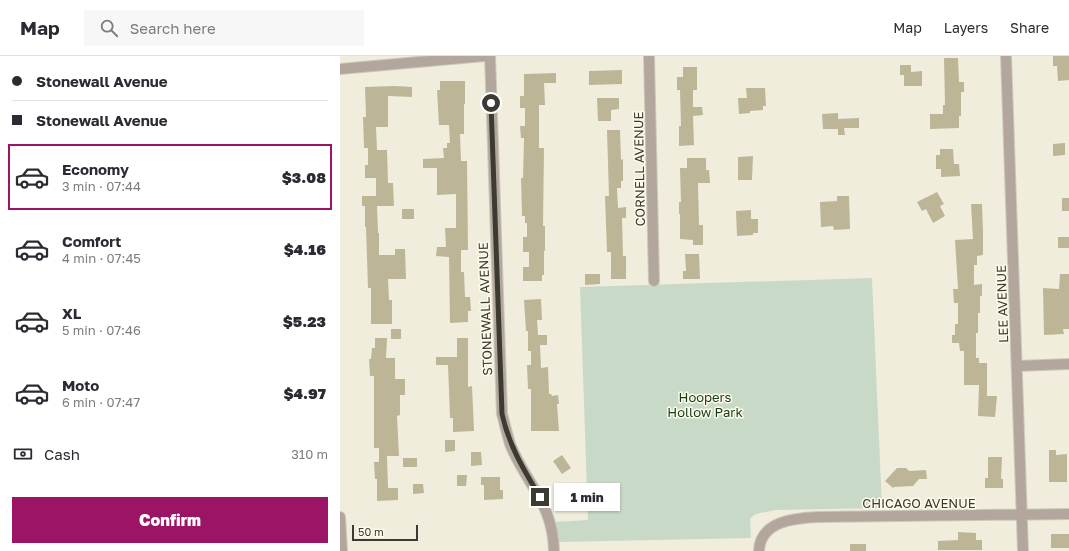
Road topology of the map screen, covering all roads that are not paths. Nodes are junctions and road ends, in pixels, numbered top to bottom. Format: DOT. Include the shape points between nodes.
graph roads {
  1 [pos="485,56"];
  2 [pos="490,56"];
  3 [pos="649,56"];
  4 [pos="1006,56"];
  5 [pos="340,68"];
  6 [pos="654,281"];
  7 [pos="1069,364"];
  8 [pos="1017,366"];
  9 [pos="1069,514"];
  10 [pos="1022,515"];
  11 [pos="340,517"];
  12 [pos="342,551"];
  13 [pos="554,551"];
  14 [pos="759,551"];
  15 [pos="1022,551"];
  1 -- 5 [label="street"];
  2 -- 13 [label="street, STONEWALL AVENUE" via="502,414 514,452 548,514"];
  3 -- 6 [label="street, CORNELL AVENUE"];
  4 -- 8 [label="street, LEE AVENUE"];
  7 -- 8 [label="street"];
  8 -- 10 [label="street, LEE AVENUE"];
  9 -- 10 [label="street, CHICAGO AVENUE"];
  10 -- 14 [label="street, CHICAGO AVENUE" via="818,516 788,521 772,527 761,539"];
  10 -- 15 [label="street, LEE AVENUE"];
  11 -- 12 [label="street"];
}
